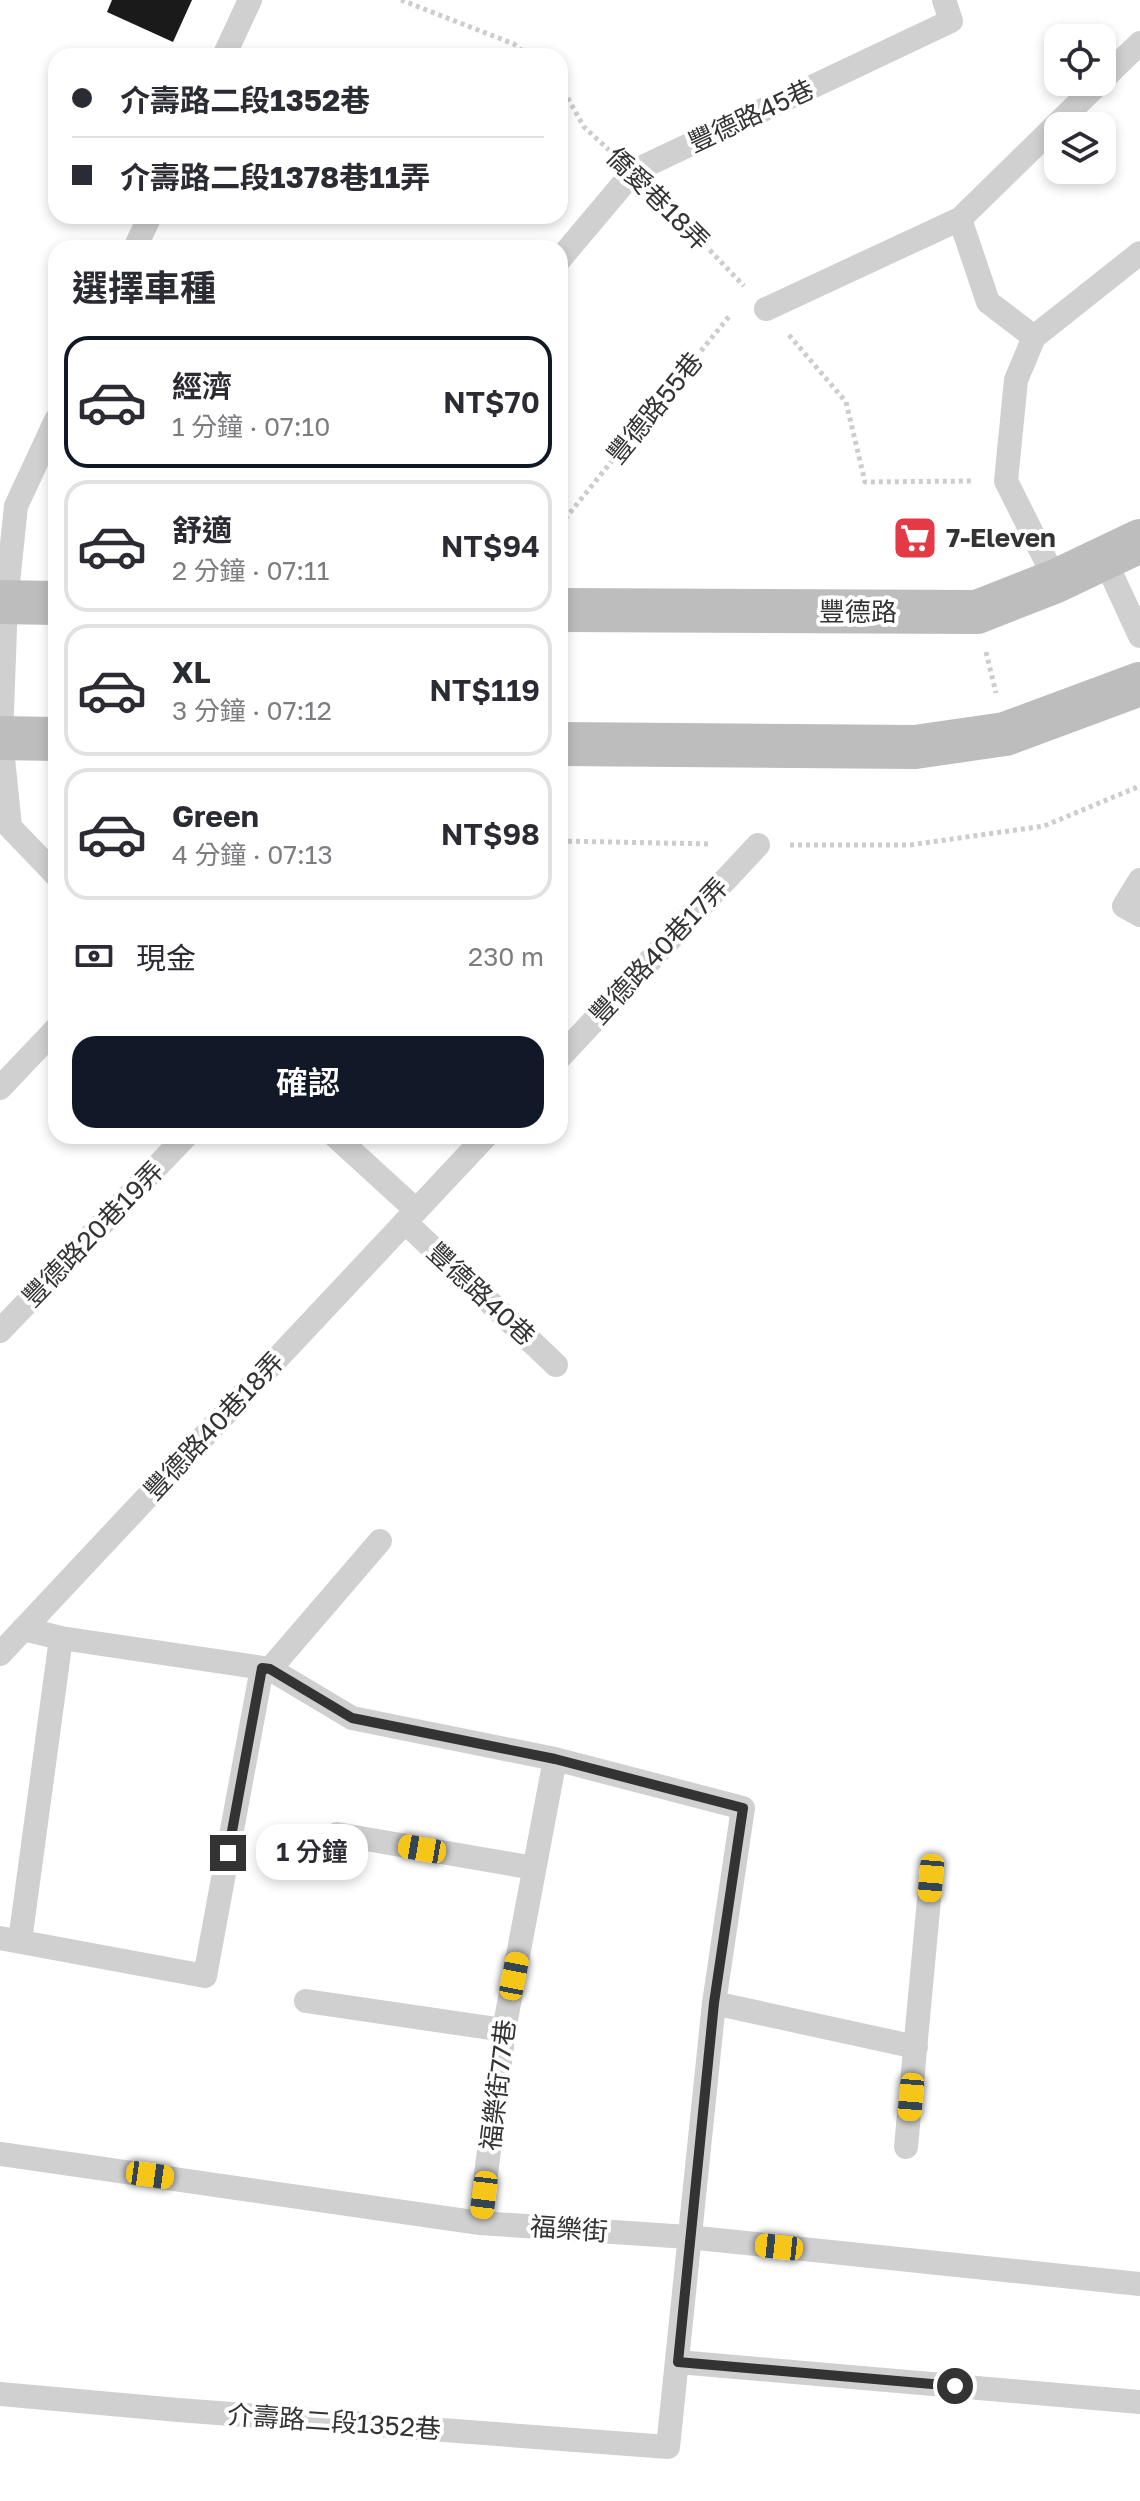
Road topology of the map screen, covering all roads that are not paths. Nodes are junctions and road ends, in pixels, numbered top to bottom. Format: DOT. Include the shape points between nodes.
graph roads {
  1 [pos="250,0"];
  2 [pos="944,0"];
  3 [pos="1140,43"];
  4 [pos="228,48"];
  5 [pos="1116,66"];
  6 [pos="1086,96"];
  7 [pos="960,219"];
  8 [pos="568,249"];
  9 [pos="1140,253"];
  10 [pos="758,300"];
  11 [pos="1034,337"];
  12 [pos="48,437"];
  13 [pos="1122,550"];
  14 [pos="1056,581"];
  15 [pos="3,602"];
  16 [pos="48,603"];
  17 [pos="568,610"];
  18 [pos="1140,636"];
  19 [pos="1140,684"];
  20 [pos="0,738"];
  21 [pos="48,739"];
  22 [pos="568,744"];
  23 [pos="5,833"];
  24 [pos="758,845"];
  25 [pos="48,868"];
  26 [pos="1140,880"];
  27 [pos="1140,915"];
  28 [pos="48,1037"];
  29 [pos="568,1048"];
  30 [pos="0,1088"];
  31 [pos="178,1144"];
  32 [pos="343,1144"];
  33 [pos="478,1144"];
  34 [pos="411,1216"];
  35 [pos="0,1331"];
  36 [pos="556,1365"];
  37 [pos="380,1541"];
  38 [pos="23,1629"];
  39 [pos="61,1638"];
  40 [pos="0,1654"];
  41 [pos="266,1669"];
  42 [pos="555,1759"];
  43 [pos="337,1834"];
  44 [pos="534,1868"];
  45 [pos="931,1878"];
  46 [pos="10,1940"];
  47 [pos="306,2001"];
  48 [pos="714,2003"];
  49 [pos="504,2030"];
  50 [pos="916,2047"];
  51 [pos="906,2147"];
  52 [pos="0,2154"];
  53 [pos="480,2223"];
  54 [pos="688,2237"];
  55 [pos="1140,2284"];
  56 [pos="678,2362"];
  57 [pos="0,2394"];
  58 [pos="1140,2402"];
  1 -- 4 [label="lane"];
  2 -- 8 [label="lane, 豐德路45巷" via="951,21 634,171"];
  3 -- 5 [label="lane"];
  6 -- 7 [label="lane"];
  7 -- 10 [label="lane"];
  7 -- 11 [label="lane" via="988,302"];
  9 -- 11 [label="lane"];
  11 -- 14 [label="lane" via="1016,380 1006,481"];
  12 -- 15 [label="lane" via="16,506"];
  13 -- 14 [label="main road, 豐德路"];
  13 -- 18 [label="lane"];
  14 -- 17 [label="main road, 豐德路" via="977,612"];
  15 -- 16 [label="main road"];
  15 -- 20 [label="lane"];
  19 -- 22 [label="main road" via="1005,734 915,747"];
  20 -- 21 [label="main road"];
  20 -- 23 [label="lane"];
  23 -- 25 [label="lane"];
  24 -- 29 [label="lane, 豐德路40巷17弄"];
  26 -- 27 [label="lane" via="1124,906"];
  28 -- 30 [label="lane"];
  31 -- 35 [label="lane, 豐德路20巷19弄"];
  32 -- 34 [label="lane, 豐德路40巷"];
  33 -- 34 [label="lane"];
  34 -- 36 [label="lane, 豐德路40巷"];
  34 -- 38 [label="lane, 豐德路40巷18弄"];
  37 -- 41 [label="lane"];
  38 -- 39 [label="lane"];
  38 -- 40 [label="lane, 豐德路40巷18弄"];
  39 -- 41 [label="lane"];
  39 -- 46 [label="lane"];
  41 -- 42 [label="lane" via="352,1718"];
  41 -- 46 [label="lane" via="205,1976"];
  42 -- 44 [label="lane, 福樂街77巷"];
  42 -- 48 [label="lane" via="743,1808"];
  43 -- 44 [label="lane"];
  44 -- 49 [label="lane, 福樂街77巷"];
  45 -- 50 [label="lane"];
  47 -- 49 [label="lane"];
  48 -- 50 [label="lane"];
  48 -- 54 [label="lane"];
  49 -- 53 [label="lane, 福樂街77巷"];
  50 -- 51 [label="lane"];
  52 -- 53 [label="lane, 福樂街"];
  53 -- 54 [label="lane, 福樂街"];
  54 -- 55 [label="lane, 福樂街"];
  54 -- 56 [label="lane"];
  56 -- 57 [label="lane, 介壽路二段1352巷" via="668,2447"];
  56 -- 58 [label="lane"];
}
